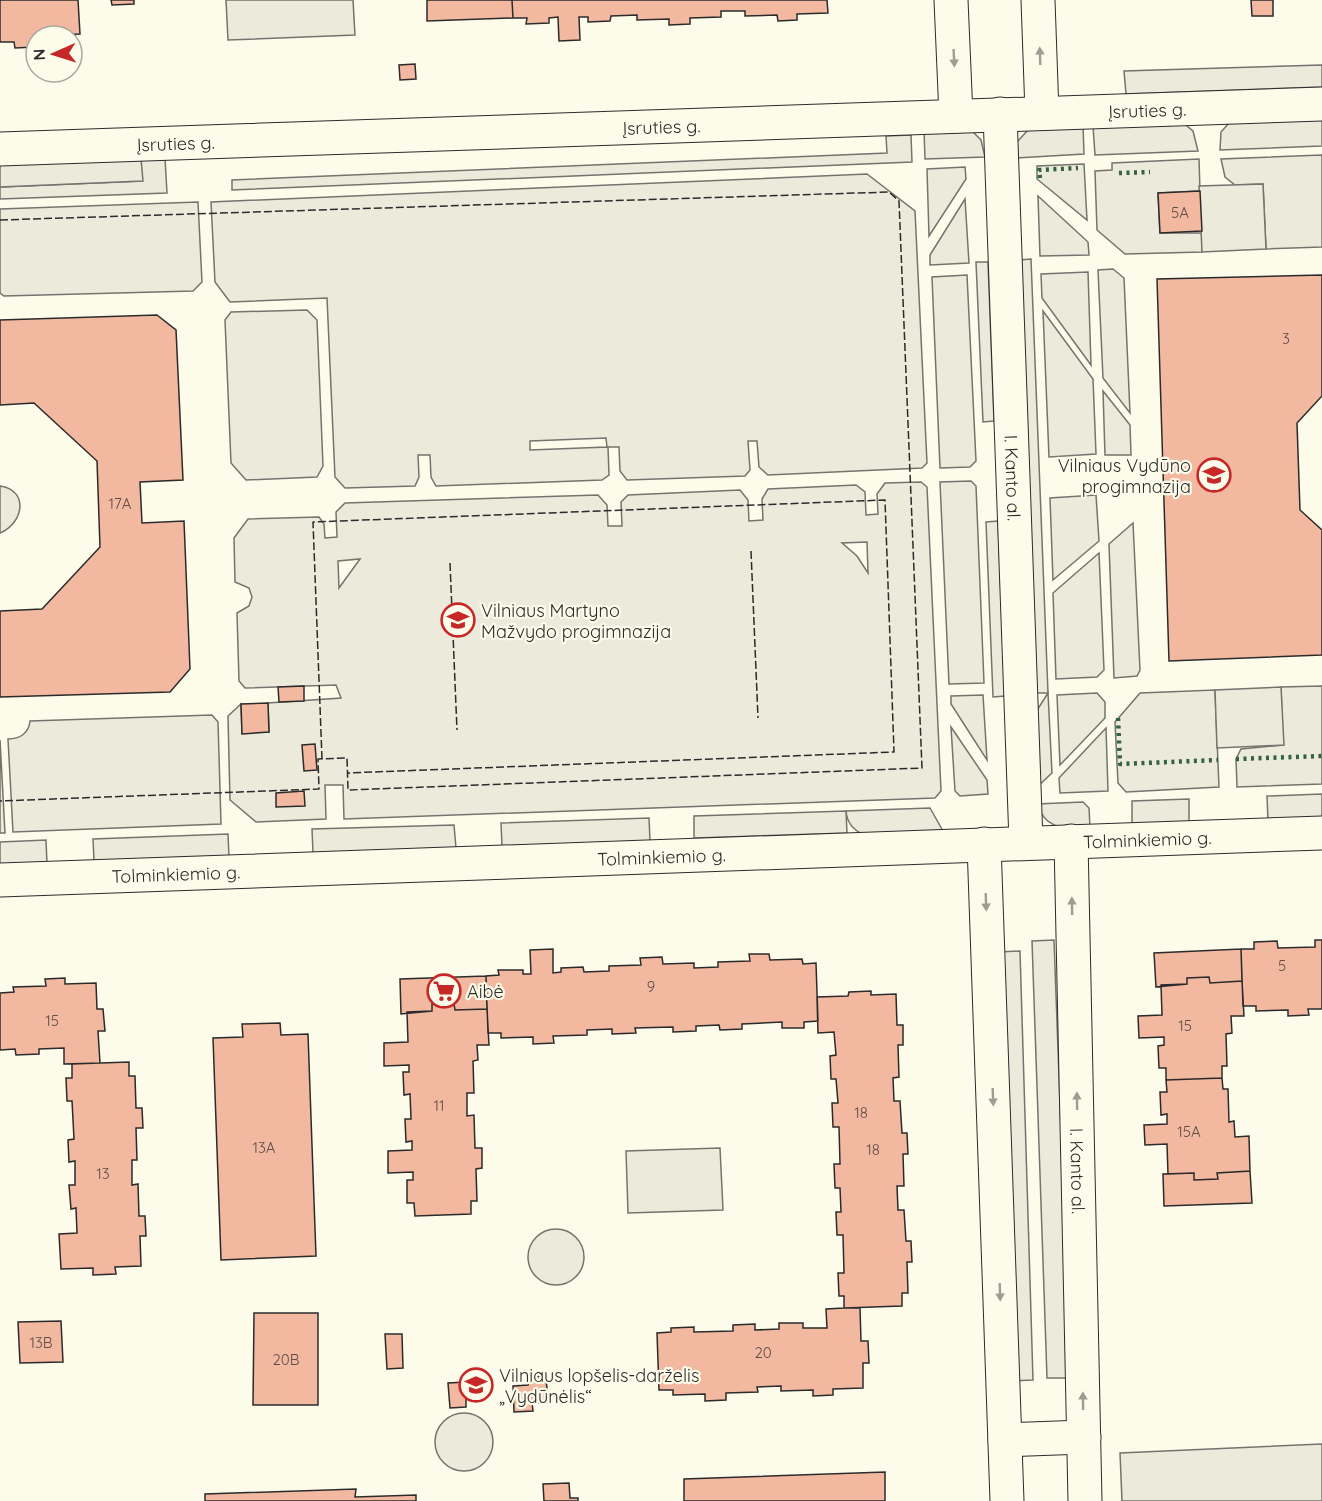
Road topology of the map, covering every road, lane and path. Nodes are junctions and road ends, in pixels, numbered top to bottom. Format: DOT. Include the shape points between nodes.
graph roads {
  1 [pos="951,0"];
  2 [pos="1038,0"];
  3 [pos="1322,104"];
  4 [pos="1042,113"];
  5 [pos="1000,114"];
  6 [pos="956,116"];
  7 [pos="0,149"];
  8 [pos="1322,833"];
  9 [pos="1071,841"];
  10 [pos="1026,842"];
  11 [pos="984,844"];
  12 [pos="0,880"];
  13 [pos="1084,1437"];
  14 [pos="1005,1440"];
  15 [pos="1007,1501"];
  16 [pos="1085,1501"];
  1 -- 6 [label="street, one-way"];
  4 -- 2 [label="street, one-way"];
  3 -- 4 [label="street, Įsruties g."];
  4 -- 5 [label="street, Įsruties g."];
  5 -- 6 [label="street, Įsruties g."];
  5 -- 10 [label="street, I. Kanto al."];
  6 -- 7 [label="street, Įsruties g."];
  8 -- 9 [label="street, Tolminkiemio g."];
  9 -- 10 [label="street, Tolminkiemio g."];
  13 -- 9 [label="street, I. Kanto al., one-way"];
  10 -- 11 [label="street, Tolminkiemio g."];
  11 -- 12 [label="street, Tolminkiemio g."];
  11 -- 14 [label="street, one-way"];
  13 -- 14 [label="street"];
  13 -- 16 [label="street, I. Kanto al."];
  14 -- 15 [label="street"];
}
